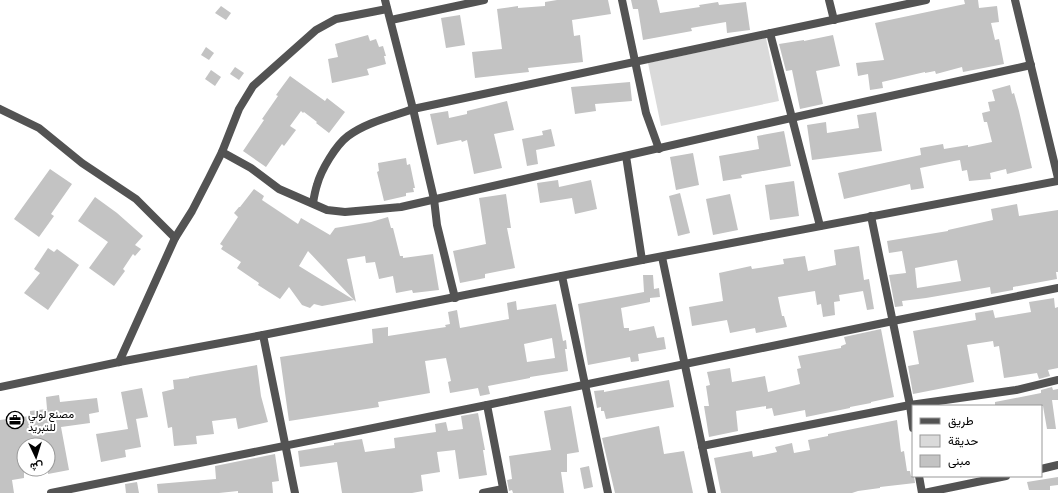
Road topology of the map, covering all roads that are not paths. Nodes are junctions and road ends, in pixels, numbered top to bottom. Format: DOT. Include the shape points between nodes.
graph roads {
  1 [pos="385,0"];
  2 [pos="484,0"];
  3 [pos="622,0"];
  4 [pos="829,0"];
  5 [pos="926,0"];
  6 [pos="1015,0"];
  7 [pos="388,9"];
  8 [pos="391,20"];
  9 [pos="834,20"];
  10 [pos="770,33"];
  11 [pos="636,62"];
  12 [pos="1031,65"];
  13 [pos="0,109"];
  14 [pos="413,109"];
  15 [pos="791,118"];
  16 [pos="659,149"];
  17 [pos="222,152"];
  18 [pos="626,156"];
  19 [pos="1058,180"];
  20 [pos="434,200"];
  21 [pos="313,203"];
  22 [pos="871,216"];
  23 [pos="820,226"];
  24 [pos="175,238"];
  25 [pos="662,257"];
  26 [pos="642,260"];
  27 [pos="562,276"];
  28 [pos="1058,288"];
  29 [pos="455,298"];
  30 [pos="893,321"];
  31 [pos="263,336"];
  32 [pos="119,362"];
  33 [pos="684,364"];
  34 [pos="1058,380"];
  35 [pos="585,384"];
  36 [pos="0,387"];
  37 [pos="487,405"];
  38 [pos="910,405"];
  39 [pos="912,420"];
  40 [pos="286,446"];
  41 [pos="702,446"];
  42 [pos="1058,465"];
  43 [pos="1042,469"];
  44 [pos="920,477"];
  45 [pos="1001,477"];
  46 [pos="80,490"];
  47 [pos="503,491"];
  48 [pos="51,493"];
  49 [pos="295,493"];
  50 [pos="483,493"];
  51 [pos="608,493"];
  52 [pos="712,493"];
  53 [pos="923,493"];
  1 -- 7 [label="street"];
  2 -- 8 [label="street"];
  3 -- 11 [label="street"];
  4 -- 9 [label="street"];
  5 -- 9 [label="street"];
  6 -- 12 [label="street"];
  7 -- 8 [label="street"];
  7 -- 17 [label="street" via="336,19 316,30 254,86 239,109"];
  8 -- 14 [label="street"];
  9 -- 10 [label="street"];
  10 -- 11 [label="street"];
  10 -- 15 [label="street"];
  11 -- 14 [label="street"];
  11 -- 16 [label="street" via="646,113"];
  12 -- 15 [label="street"];
  12 -- 19 [label="street"];
  13 -- 24 [label="street" via="39,128 82,164 136,199"];
  14 -- 20 [label="street"];
  14 -- 21 [label="street" via="370,124 347,136 328,162 317,184"];
  15 -- 16 [label="street"];
  15 -- 23 [label="street"];
  16 -- 18 [label="street"];
  17 -- 21 [label="street" via="251,168 279,189"];
  17 -- 24 [label="street"];
  18 -- 20 [label="street"];
  18 -- 26 [label="street"];
  19 -- 22 [label="street"];
  20 -- 21 [label="street" via="401,207 345,212 327,210"];
  20 -- 29 [label="street" via="437,225"];
  22 -- 23 [label="street"];
  22 -- 30 [label="street"];
  23 -- 25 [label="street"];
  24 -- 32 [label="street"];
  25 -- 26 [label="street"];
  25 -- 33 [label="street"];
  26 -- 27 [label="street"];
  27 -- 29 [label="street"];
  27 -- 35 [label="street"];
  28 -- 30 [label="street"];
  29 -- 31 [label="street"];
  30 -- 33 [label="street"];
  30 -- 38 [label="street"];
  31 -- 32 [label="street"];
  31 -- 40 [label="street"];
  32 -- 36 [label="street"];
  33 -- 35 [label="street"];
  33 -- 41 [label="street"];
  34 -- 38 [label="street" via="1016,390"];
  35 -- 37 [label="street"];
  35 -- 51 [label="street"];
  37 -- 40 [label="street"];
  37 -- 47 [label="street"];
  38 -- 39 [label="street"];
  38 -- 41 [label="street"];
  40 -- 46 [label="street"];
  40 -- 49 [label="street"];
  41 -- 52 [label="street"];
  42 -- 43 [label="street"];
  44 -- 53 [label="street"];
  45 -- 53 [label="street"];
  46 -- 48 [label="street"];
  47 -- 50 [label="street"];
}
